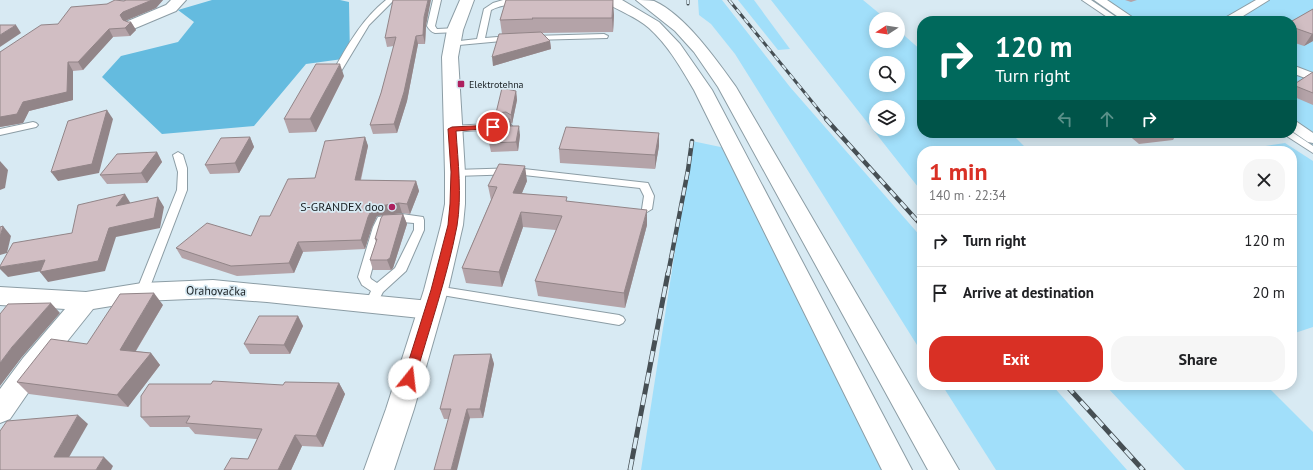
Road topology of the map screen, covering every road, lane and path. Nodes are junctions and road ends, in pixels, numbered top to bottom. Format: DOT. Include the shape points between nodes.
graph roads {
  1 [pos="179,0"];
  2 [pos="390,0"];
  3 [pos="437,0"];
  4 [pos="518,0"];
  5 [pos="612,0"];
  6 [pos="643,0"];
  7 [pos="1086,0"];
  8 [pos="1100,0"];
  9 [pos="1264,0"];
  10 [pos="468,3"];
  11 [pos="1110,16"];
  12 [pos="1124,16"];
  13 [pos="1236,16"];
  14 [pos="133,24"];
  15 [pos="604,36"];
  16 [pos="453,37"];
  17 [pos="481,40"];
  18 [pos="337,71"];
  19 [pos="1297,71"];
  20 [pos="1313,77"];
  21 [pos="33,126"];
  22 [pos="507,126"];
  23 [pos="1297,128"];
  24 [pos="452,129"];
  25 [pos="0,132"];
  26 [pos="1295,138"];
  27 [pos="1313,138"];
  28 [pos="1313,150"];
  29 [pos="178,155"];
  30 [pos="455,172"];
  31 [pos="648,209"];
  32 [pos="142,292"];
  33 [pos="1,296"];
  34 [pos="374,296"];
  35 [pos="433,300"];
  36 [pos="86,301"];
  37 [pos="619,320"];
  38 [pos="0,411"];
  39 [pos="379,470"];
  40 [pos="897,470"];
  41 [pos="944,470"];
  1 -- 14 [label="main road" via="172,8"];
  2 -- 18 [label="lane" via="367,20"];
  3 -- 16 [label="lane" via="431,26 435,31"];
  4 -- 17 [label="lane" via="495,4 488,9"];
  5 -- 40 [label="main road" via="653,24 667,37 681,54 703,90"];
  6 -- 41 [label="main road" via="679,25 701,50 727,87"];
  7 -- 11 [label="lane"];
  8 -- 12 [label="street"];
  9 -- 13 [label="street"];
  10 -- 16 [label="main road"];
  15 -- 17 [label="lane"];
  16 -- 17 [label="lane"];
  16 -- 24 [label="main road"];
  19 -- 20 [label="street"];
  21 -- 25 [label="lane"];
  22 -- 24 [label="lane"];
  23 -- 27 [label="street"];
  24 -- 30 [label="main road"];
  26 -- 28 [label="lane"];
  29 -- 32 [label="lane" via="183,166 182,190"];
  30 -- 31 [label="lane" via="515,171 644,185 649,196"];
  30 -- 35 [label="main road" via="452,225"];
  32 -- 34 [label="main road, Orahovačka" via="213,289"];
  32 -- 36 [label="main road, Orahovačka"];
  33 -- 36 [label="main road, Orahovačka"];
  34 -- 34 [label="lane" via="400,271 418,230 419,220 382,220 364,277"];
  34 -- 35 [label="main road, Orahovačka"];
  35 -- 37 [label="lane"];
  35 -- 39 [label="main road"];
  36 -- 38 [label="main road" via="32,366"];
}
